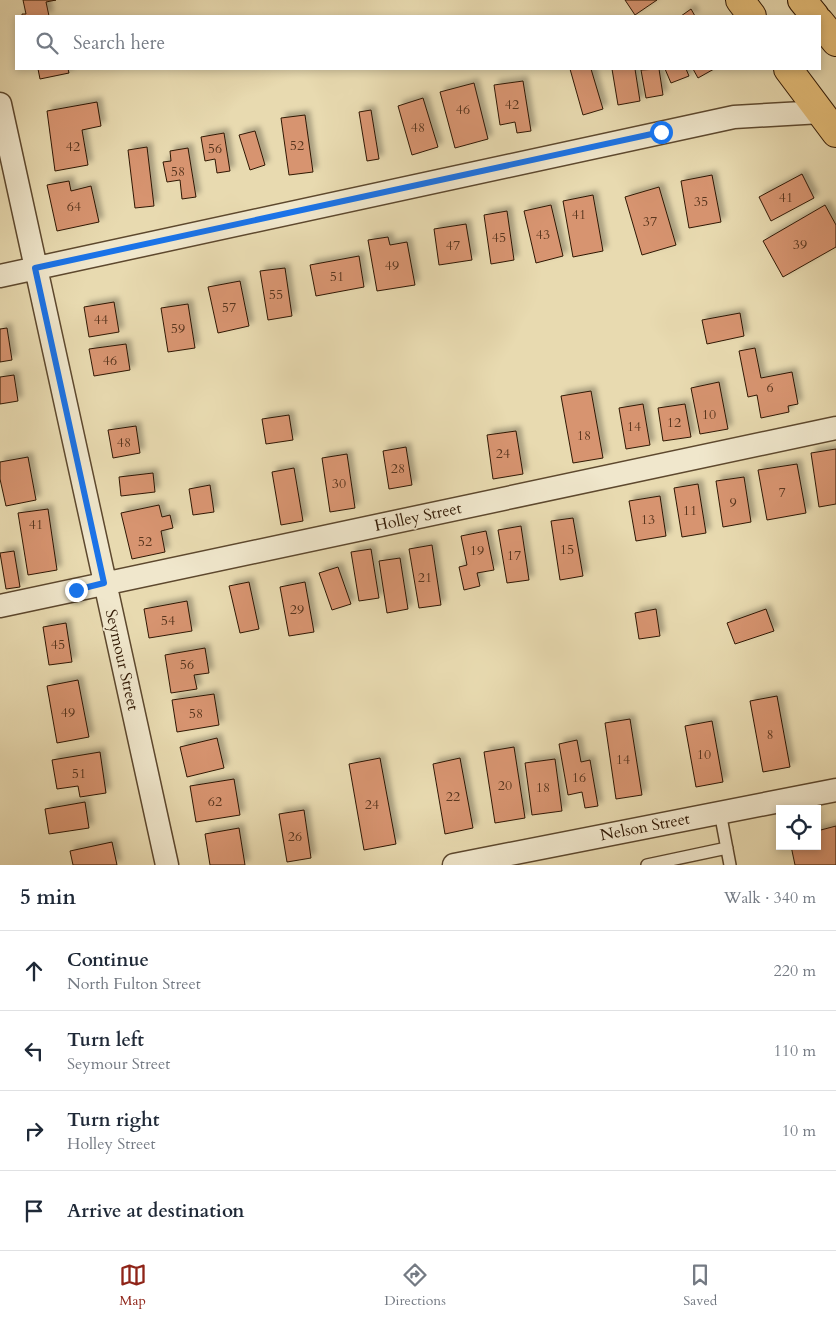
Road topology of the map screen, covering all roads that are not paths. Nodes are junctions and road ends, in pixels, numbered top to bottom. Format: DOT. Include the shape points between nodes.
graph roads {
  1 [pos="740,0"];
  2 [pos="802,0"];
  3 [pos="751,15"];
  4 [pos="814,15"];
  5 [pos="821,23"];
  6 [pos="836,42"];
  7 [pos="789,70"];
  8 [pos="0,104"];
  9 [pos="831,116"];
  10 [pos="35,268"];
  11 [pos="0,276"];
  12 [pos="836,428"];
  13 [pos="104,583"];
  14 [pos="0,606"];
  15 [pos="836,790"];
  16 [pos="720,812"];
  17 [pos="727,848"];
  18 [pos="167,865"];
  19 [pos="454,865"];
  20 [pos="647,865"];
  21 [pos="730,865"];
  1 -- 3 [label="highway"];
  2 -- 4 [label="highway"];
  5 -- 6 [label="highway"];
  7 -- 9 [label="highway"];
  8 -- 10 [label="street, Seymour Street"];
  9 -- 10 [label="street" via="734,117"];
  10 -- 11 [label="street"];
  10 -- 13 [label="street, Seymour Street"];
  12 -- 13 [label="street, Holley Street"];
  13 -- 14 [label="street, Holley Street"];
  13 -- 18 [label="street, Seymour Street"];
  15 -- 16 [label="street, Nelson Street"];
  16 -- 17 [label="lane"];
  16 -- 19 [label="street, Nelson Street"];
  17 -- 20 [label="lane"];
  17 -- 21 [label="lane"];
}
